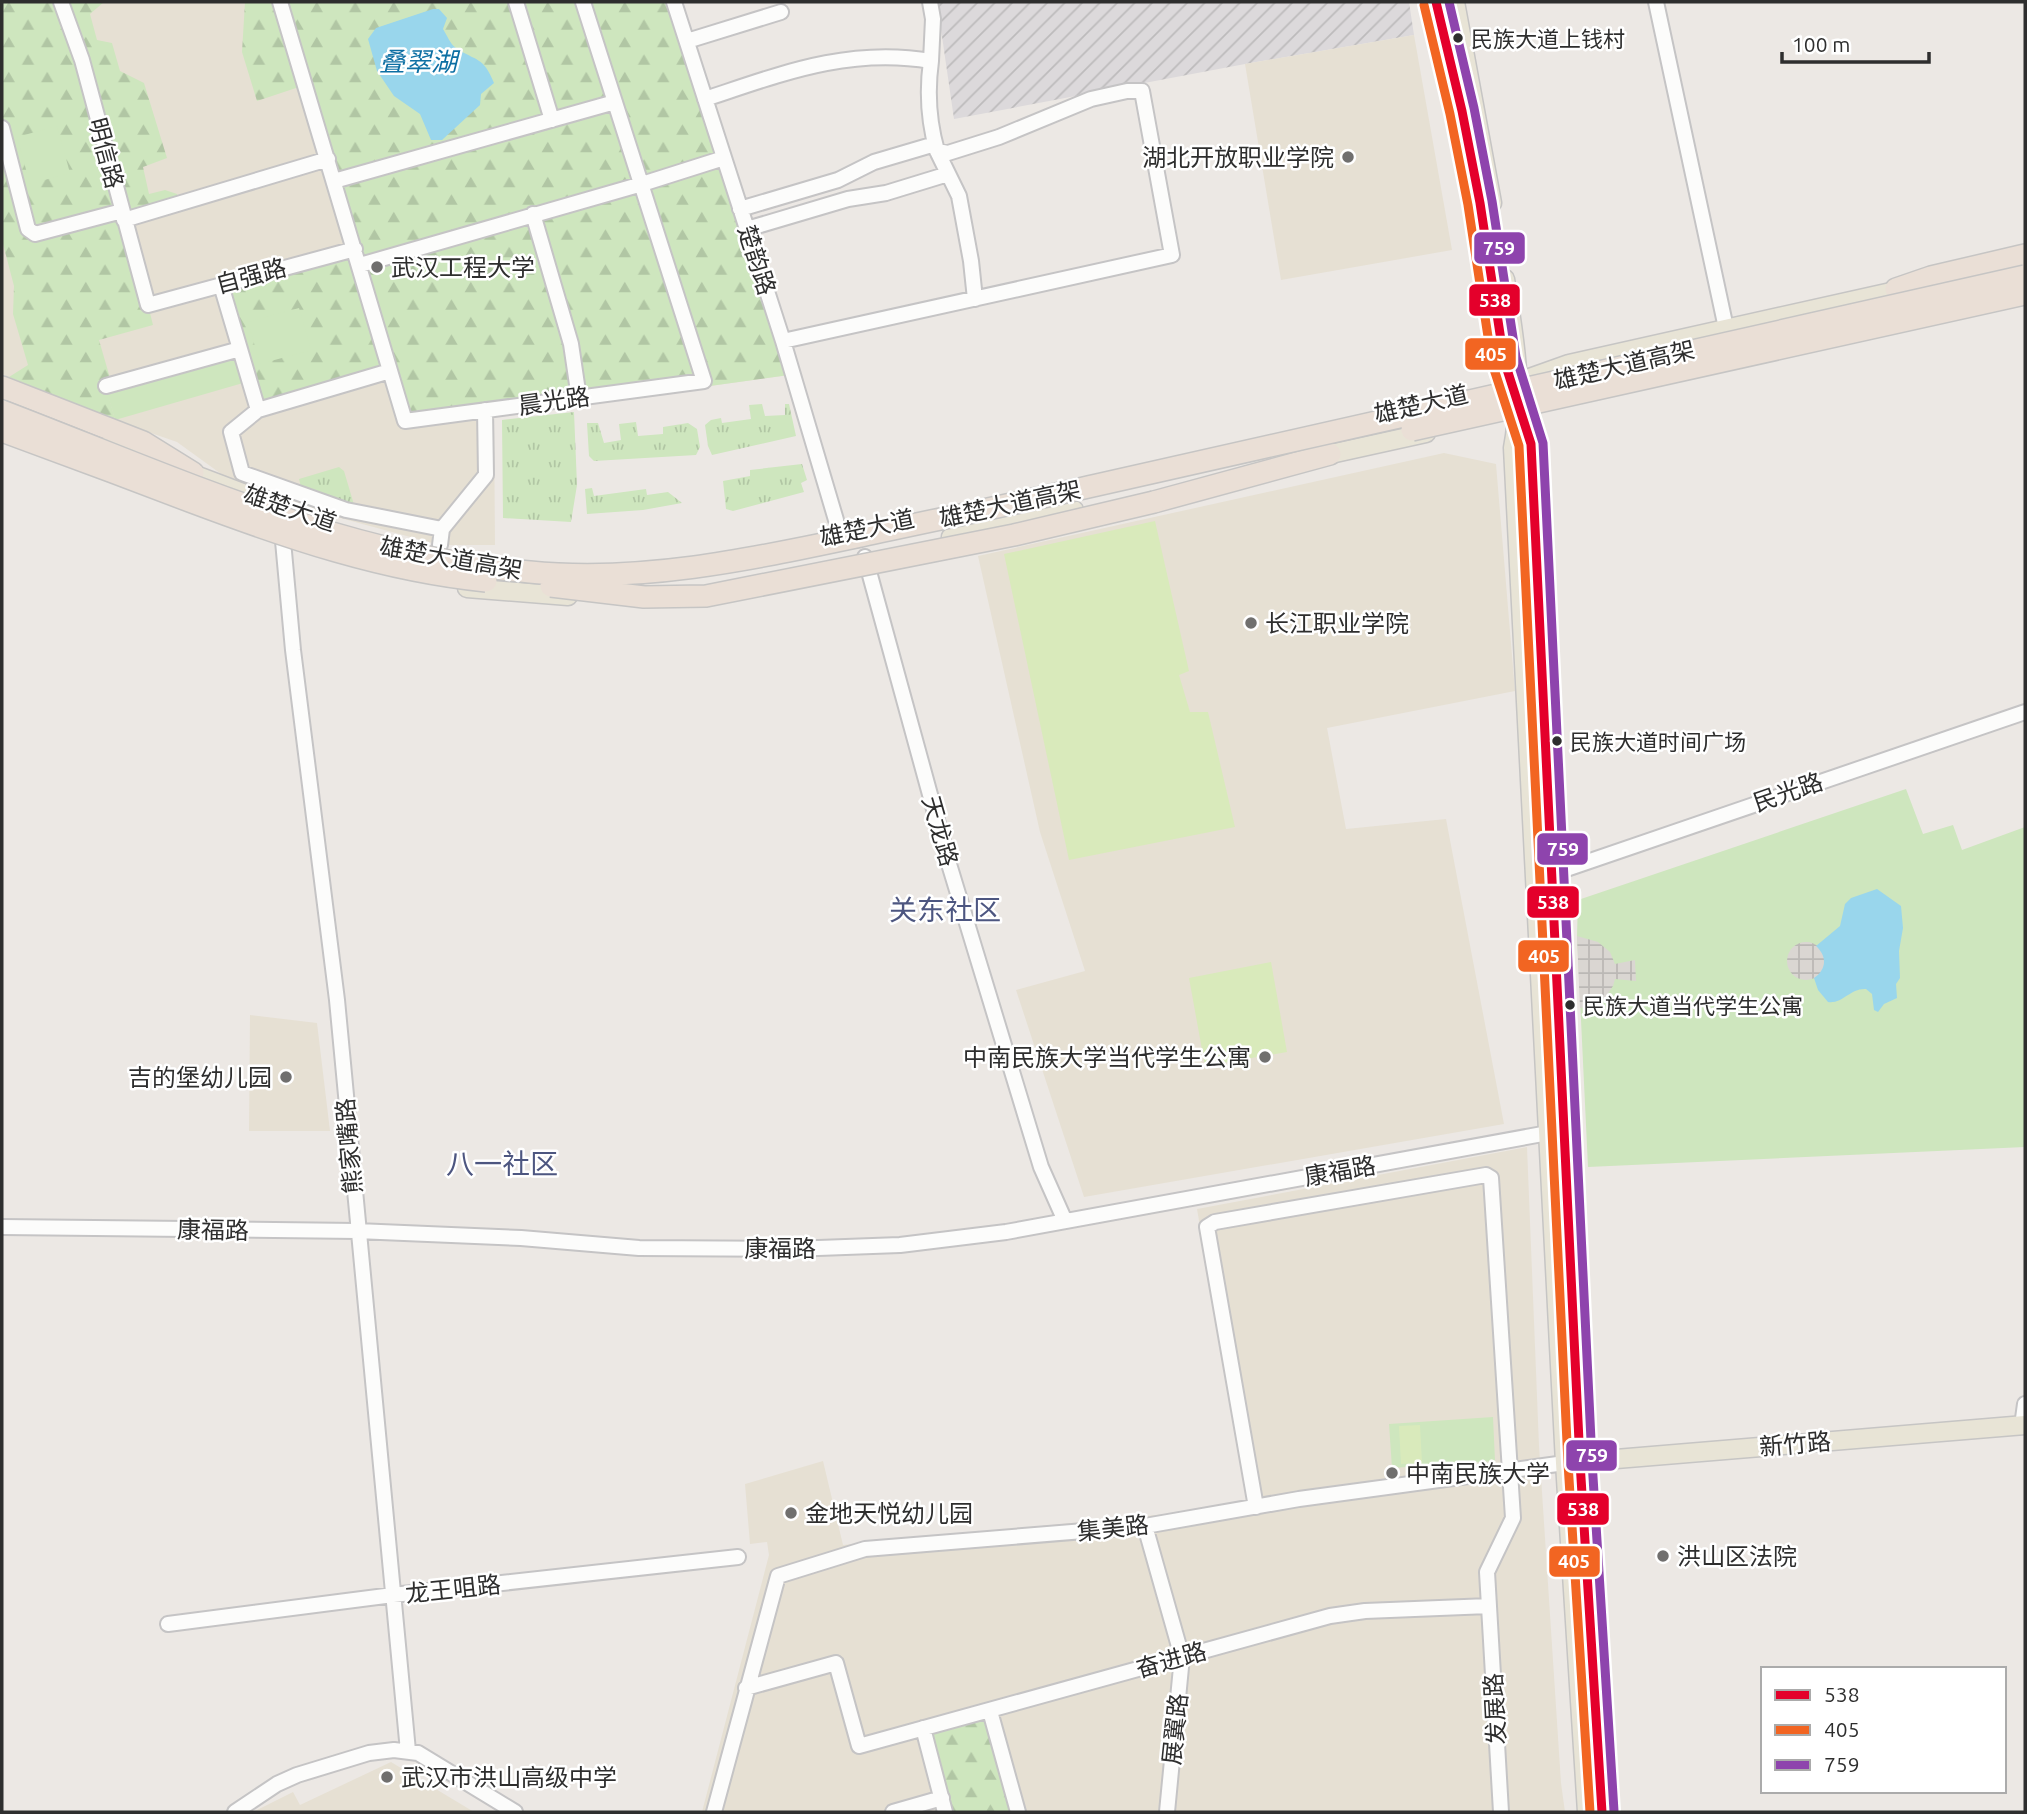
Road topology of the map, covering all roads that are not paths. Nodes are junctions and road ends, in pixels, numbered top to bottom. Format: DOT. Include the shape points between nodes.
graph roads {
  1 [pos="61,2"];
  2 [pos="280,2"];
  3 [pos="516,2"];
  4 [pos="583,2"];
  5 [pos="674,2"];
  6 [pos="930,2"];
  7 [pos="1437,2"];
  8 [pos="1455,2"];
  9 [pos="1656,2"];
  10 [pos="781,12"];
  11 [pos="687,41"];
  12 [pos="930,61"];
  13 [pos="705,99"];
  14 [pos="615,102"];
  15 [pos="552,120"];
  16 [pos="2,128"];
  17 [pos="936,147"];
  18 [pos="724,158"];
  19 [pos="328,159"];
  20 [pos="948,174"];
  21 [pos="334,181"];
  22 [pos="642,184"];
  23 [pos="740,209"];
  24 [pos="533,214"];
  25 [pos="123,215"];
  26 [pos="747,229"];
  27 [pos="355,249"];
  28 [pos="2025,255"];
  29 [pos="360,265"];
  30 [pos="2025,266"];
  31 [pos="2025,276"];
  32 [pos="221,285"];
  33 [pos="1896,289"];
  34 [pos="2025,294"];
  35 [pos="975,299"];
  36 [pos="2025,303"];
  37 [pos="148,305"];
  38 [pos="1726,328"];
  39 [pos="783,341"];
  40 [pos="240,349"];
  41 [pos="390,371"];
  42 [pos="106,386"];
  43 [pos="2,387"];
  44 [pos="1517,397"];
  45 [pos="579,398"];
  46 [pos="2,404"];
  47 [pos="258,410"];
  48 [pos="485,410"];
  49 [pos="2,411"];
  50 [pos="2,431"];
  51 [pos="2,437"];
  52 [pos="1330,454"];
  53 [pos="193,473"];
  54 [pos="836,520"];
  55 [pos="442,529"];
  56 [pos="283,541"];
  57 [pos="440,545"];
  58 [pos="420,547"];
  59 [pos="864,557"];
  60 [pos="413,578"];
  61 [pos="551,586"];
  62 [pos="2025,712"];
  63 [pos="1552,874"];
  64 [pos="1548,1133"];
  65 [pos="1065,1221"];
  66 [pos="2,1227"];
  67 [pos="357,1231"];
  68 [pos="2025,1404"];
  69 [pos="2024,1426"];
  70 [pos="1572,1463"];
  71 [pos="1509,1471"];
  72 [pos="1256,1507"];
  73 [pos="1145,1526"];
  74 [pos="738,1557"];
  75 [pos="393,1595"];
  76 [pos="1489,1605"];
  77 [pos="167,1624"];
  78 [pos="1182,1657"];
  79 [pos="746,1688"];
  80 [pos="990,1711"];
  81 [pos="923,1728"];
  82 [pos="408,1751"];
  83 [pos="944,1805"];
  84 [pos="235,1812"];
  85 [pos="515,1812"];
  86 [pos="714,1812"];
  87 [pos="892,1812"];
  88 [pos="1018,1812"];
  89 [pos="1167,1812"];
  90 [pos="1501,1812"];
  91 [pos="1587,1812"];
  92 [pos="1602,1812"];
  1 -- 25 [label="street, 明信路" via="82,60"];
  2 -- 19 [label="street"];
  3 -- 15 [label="street"];
  4 -- 14 [label="street"];
  5 -- 11 [label="street, 楚韵路"];
  6 -- 12 [label="street"];
  7 -- 44 [label="main road" via="1462,111 1504,360"];
  8 -- 44 [label="main road" via="1518,358"];
  9 -- 38 [label="street"];
  10 -- 11 [label="street"];
  11 -- 13 [label="street, 楚韵路"];
  12 -- 13 [label="street" via="834,60"];
  12 -- 17 [label="street" via="928,83"];
  13 -- 18 [label="street, 楚韵路"];
  14 -- 15 [label="street"];
  14 -- 22 [label="street"];
  15 -- 21 [label="street"];
  16 -- 25 [label="street" via="34,234"];
  17 -- 20 [label="street"];
  17 -- 23 [label="street" via="874,162 838,180"];
  17 -- 35 [label="street" via="948,153 1091,99 1142,91 1172,255"];
  18 -- 22 [label="street"];
  18 -- 23 [label="street, 楚韵路"];
  19 -- 21 [label="street"];
  19 -- 25 [label="street"];
  20 -- 26 [label="street"];
  20 -- 35 [label="street" via="959,195"];
  21 -- 27 [label="street"];
  22 -- 24 [label="street"];
  22 -- 45 [label="street, 晨光路" via="704,381"];
  23 -- 26 [label="street, 楚韵路"];
  24 -- 29 [label="street"];
  24 -- 45 [label="street" via="571,344"];
  25 -- 37 [label="street, 明信路"];
  26 -- 39 [label="street, 楚韵路"];
  27 -- 29 [label="street"];
  27 -- 32 [label="street, 自强路"];
  28 -- 33 [label="highway"];
  29 -- 41 [label="street"];
  30 -- 33 [label="main road, 雄楚大道" via="1933,286"];
  31 -- 49 [label="highway, 雄楚大道高架, bridge" via="772,555 614,575 473,566 365,543 279,518"];
  32 -- 37 [label="street, 自强路"];
  32 -- 40 [label="street"];
  33 -- 38 [label="main road, 雄楚大道"];
  34 -- 61 [label="highway, 雄楚大道高架, bridge" via="746,575 623,588"];
  35 -- 39 [label="street"];
  36 -- 44 [label="main road, 雄楚大道" via="1579,404"];
  38 -- 44 [label="main road, 雄楚大道" via="1569,364"];
  39 -- 54 [label="street, 楚韵路"];
  40 -- 42 [label="street"];
  40 -- 47 [label="street"];
  41 -- 47 [label="street"];
  41 -- 48 [label="street, 晨光路" via="405,421"];
  43 -- 53 [label="highway" via="143,442"];
  44 -- 52 [label="main road, 雄楚大道"];
  44 -- 58 [label="main road, 雄楚大道" via="1138,469 729,557 611,566 523,562"];
  44 -- 63 [label="main road" via="1531,444"];
  44 -- 64 [label="main road" via="1513,448"];
  45 -- 48 [label="street, 晨光路"];
  46 -- 53 [label="main road, 雄楚大道"];
  47 -- 55 [label="street" via="231,432 242,473 346,510"];
  48 -- 55 [label="street" via="486,475"];
  50 -- 61 [label="highway, 雄楚大道高架, bridge" via="354,558 454,578"];
  51 -- 56 [label="main road, 雄楚大道"];
  52 -- 59 [label="main road, 雄楚大道"];
  52 -- 61 [label="highway, bridge" via="1014,535 706,596 644,597"];
  53 -- 58 [label="main road, 雄楚大道" via="306,516"];
  55 -- 57 [label="street"];
  56 -- 60 [label="main road, 雄楚大道"];
  56 -- 67 [label="street, 熊家嘴路" via="337,1000"];
  58 -- 60 [label="main road" via="435,561 426,576"];
  59 -- 60 [label="main road, 雄楚大道" via="743,583 678,591 566,596 481,590"];
  59 -- 65 [label="street, 天龙路" via="949,864 1041,1167"];
  62 -- 63 [label="street, 民光路"];
  63 -- 70 [label="main road"];
  64 -- 65 [label="street, 康福路"];
  64 -- 70 [label="main road"];
  65 -- 67 [label="street, 康福路" via="900,1245 791,1249 639,1248"];
  66 -- 67 [label="street, 康福路"];
  67 -- 75 [label="street, 熊家嘴路"];
  68 -- 69 [label="street"];
  69 -- 70 [label="main road, 新竹路"];
  70 -- 71 [label="street, 集美路"];
  70 -- 91 [label="main road"];
  70 -- 92 [label="main road"];
  71 -- 72 [label="street, 集美路"];
  71 -- 72 [label="street, 发展路" via="1491,1178 1486,1175 1207,1227"];
  71 -- 76 [label="street, 发展路" via="1513,1518 1488,1572"];
  72 -- 73 [label="street, 集美路"];
  73 -- 78 [label="street, 展翼路"];
  73 -- 79 [label="street, 集美路" via="865,1549 778,1576"];
  74 -- 75 [label="street, 龙王咀路"];
  75 -- 77 [label="street, 龙王咀路"];
  75 -- 82 [label="street, 熊家嘴路"];
  76 -- 78 [label="street, 奋进路" via="1343,1613"];
  76 -- 90 [label="street, 发展路"];
  78 -- 80 [label="street, 奋进路"];
  78 -- 89 [label="street, 展翼路"];
  79 -- 81 [label="street, 奋进路" via="836,1663 859,1746"];
  79 -- 86 [label="street"];
  80 -- 81 [label="street, 奋进路"];
  80 -- 88 [label="street"];
  81 -- 83 [label="street"];
  82 -- 84 [label="street" via="369,1753 316,1768 277,1784"];
  82 -- 85 [label="street"];
  83 -- 87 [label="street"];
}
